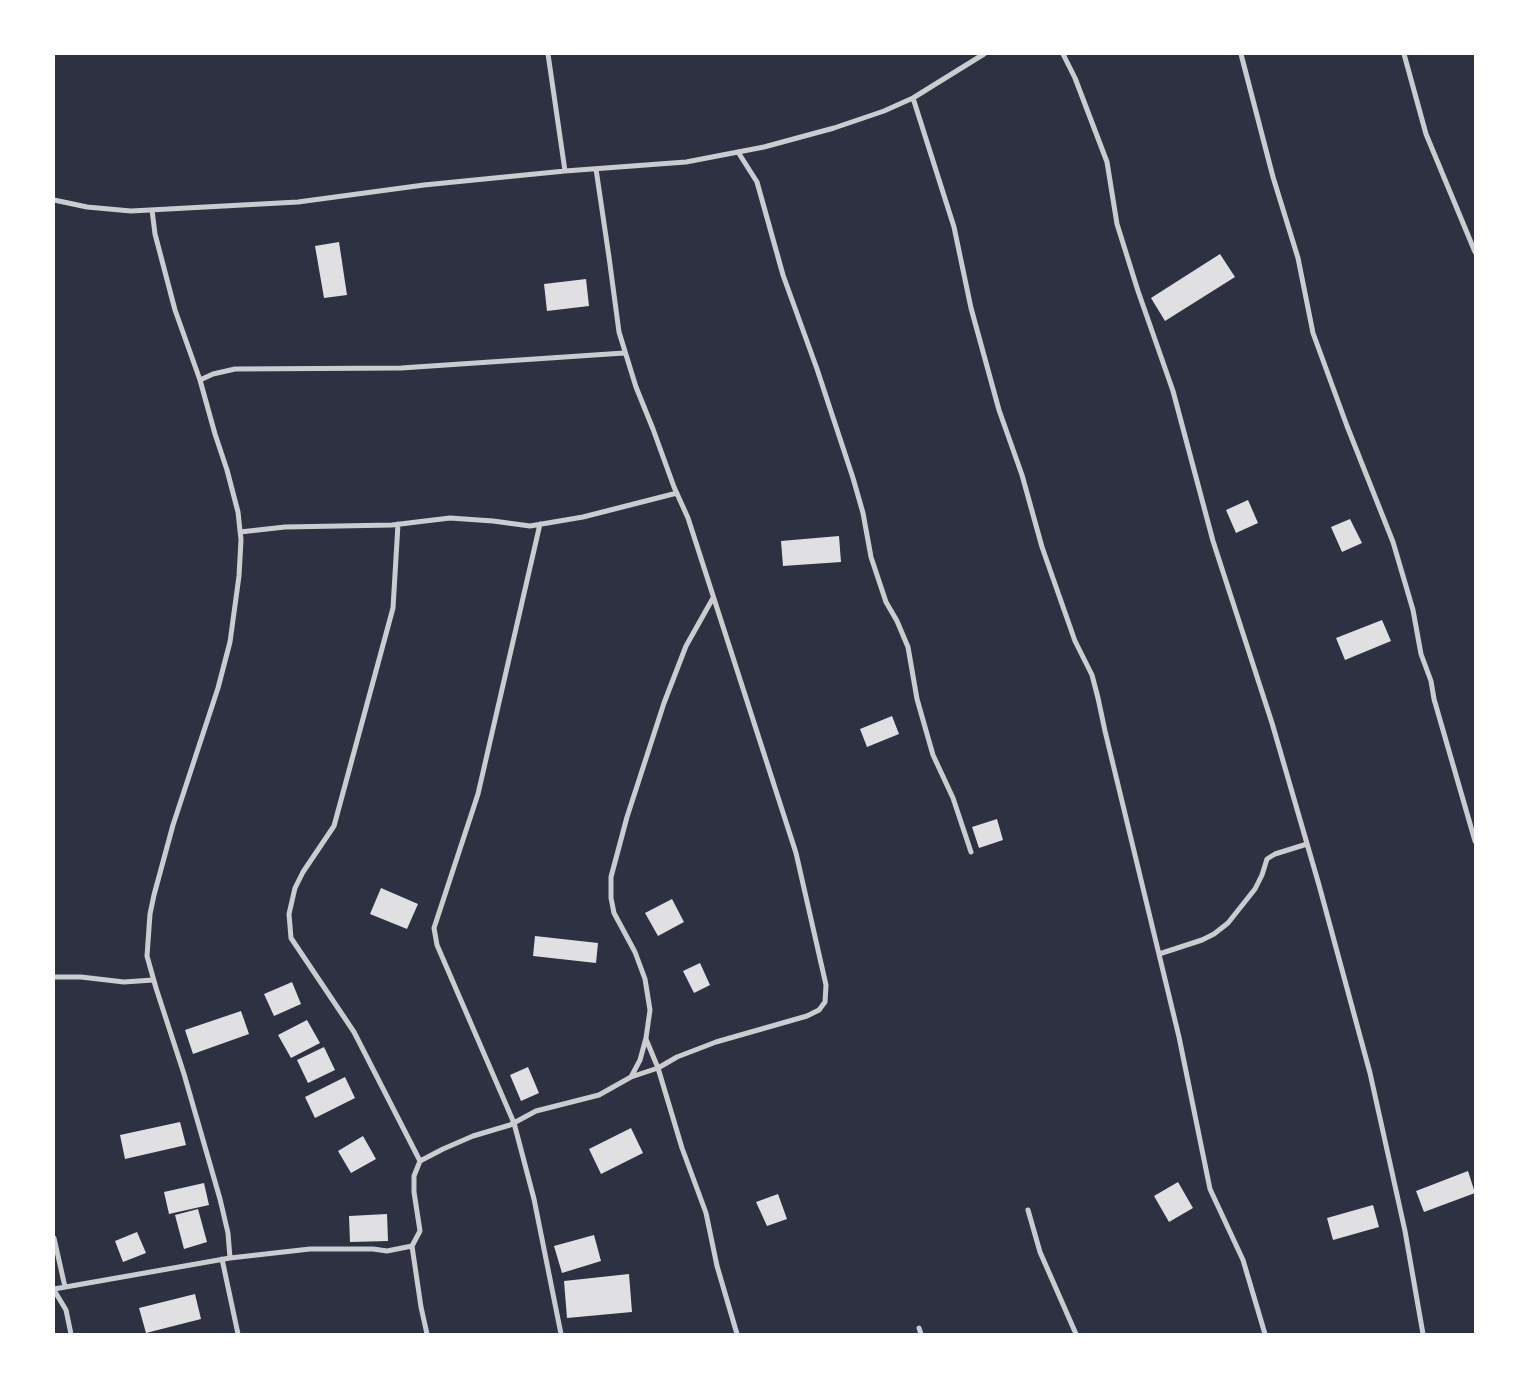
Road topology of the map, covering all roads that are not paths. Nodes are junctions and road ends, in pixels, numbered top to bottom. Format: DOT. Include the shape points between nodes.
graph roads {
  1 [pos="548,54"];
  2 [pos="984,54"];
  3 [pos="1062,54"];
  4 [pos="1240,54"];
  5 [pos="1404,54"];
  6 [pos="914,98"];
  7 [pos="738,152"];
  8 [pos="596,169"];
  9 [pos="565,171"];
  10 [pos="54,200"];
  11 [pos="152,210"];
  12 [pos="1475,252"];
  13 [pos="624,353"];
  14 [pos="200,380"];
  15 [pos="677,493"];
  16 [pos="398,524"];
  17 [pos="540,524"];
  18 [pos="240,532"];
  19 [pos="714,598"];
  20 [pos="1475,841"];
  21 [pos="1307,844"];
  22 [pos="971,852"];
  23 [pos="1159,954"];
  24 [pos="54,977"];
  25 [pos="153,980"];
  26 [pos="646,1038"];
  27 [pos="658,1068"];
  28 [pos="631,1077"];
  29 [pos="514,1123"];
  30 [pos="420,1161"];
  31 [pos="1028,1210"];
  32 [pos="54,1238"];
  33 [pos="412,1246"];
  34 [pos="230,1258"];
  35 [pos="222,1259"];
  36 [pos="65,1287"];
  37 [pos="54,1290"];
  38 [pos="71,1334"];
  39 [pos="238,1334"];
  40 [pos="427,1334"];
  41 [pos="561,1334"];
  42 [pos="737,1334"];
  43 [pos="1076,1334"];
  44 [pos="1265,1334"];
  45 [pos="1423,1334"];
  1 -- 9 [label="street"];
  2 -- 6 [label="street"];
  3 -- 21 [label="street" via="1075,78 1107,162 1117,224 1173,391 1213,541"];
  4 -- 20 [label="street" via="1298,258 1313,333 1393,542 1413,610 1421,654"];
  5 -- 12 [label="street" via="1426,134"];
  6 -- 7 [label="street" via="834,128"];
  6 -- 23 [label="street" via="954,227 971,308 999,410 1042,547 1075,641 1092,675"];
  7 -- 8 [label="street" via="686,162"];
  7 -- 22 [label="street" via="758,182 783,275 856,487 871,557 886,602 908,647 917,699 933,755 954,798"];
  8 -- 9 [label="street"];
  8 -- 13 [label="street" via="614,306"];
  9 -- 11 [label="street" via="298,202"];
  10 -- 11 [label="street" via="87,207"];
  11 -- 14 [label="street" via="175,310"];
  13 -- 14 [label="street" via="401,368 234,368"];
  13 -- 15 [label="street"];
  14 -- 18 [label="street" via="227,470"];
  15 -- 17 [label="street" via="583,517"];
  15 -- 19 [label="street"];
  16 -- 17 [label="street" via="450,518 530,526"];
  16 -- 18 [label="street"];
  16 -- 30 [label="street" via="393,608 334,826 299,880 289,914 291,938 354,1032"];
  17 -- 29 [label="street" via="478,794 434,928 437,945"];
  18 -- 25 [label="street" via="239,576 230,642 173,825 150,914 147,956"];
  19 -- 26 [label="street" via="686,646 664,703 611,876 610,898 614,913 645,979 650,1010"];
  19 -- 27 [label="street" via="796,854 826,985 825,1002 819,1010 807,1016 716,1042"];
  21 -- 23 [label="street" via="1267,859 1254,889 1228,923 1214,934"];
  21 -- 45 [label="street" via="1370,1073 1405,1231"];
  23 -- 44 [label="street" via="1210,1189 1243,1260"];
  24 -- 25 [label="street" via="124,982"];
  25 -- 34 [label="street" via="220,1200"];
  26 -- 27 [label="street"];
  26 -- 28 [label="street"];
  27 -- 28 [label="street"];
  27 -- 42 [label="street" via="706,1213"];
  28 -- 29 [label="street" via="598,1095 536,1111"];
  29 -- 30 [label="street" via="473,1136"];
  29 -- 41 [label="street" via="534,1199"];
  30 -- 33 [label="street" via="414,1176 420,1231"];
  31 -- 43 [label="street" via="1040,1252"];
  32 -- 36 [label="street"];
  33 -- 34 [label="street" via="387,1251 310,1249"];
  33 -- 40 [label="street"];
  34 -- 35 [label="street"];
  35 -- 36 [label="street"];
  35 -- 39 [label="street"];
  36 -- 37 [label="street"];
  37 -- 38 [label="street" via="66,1310"];
}
